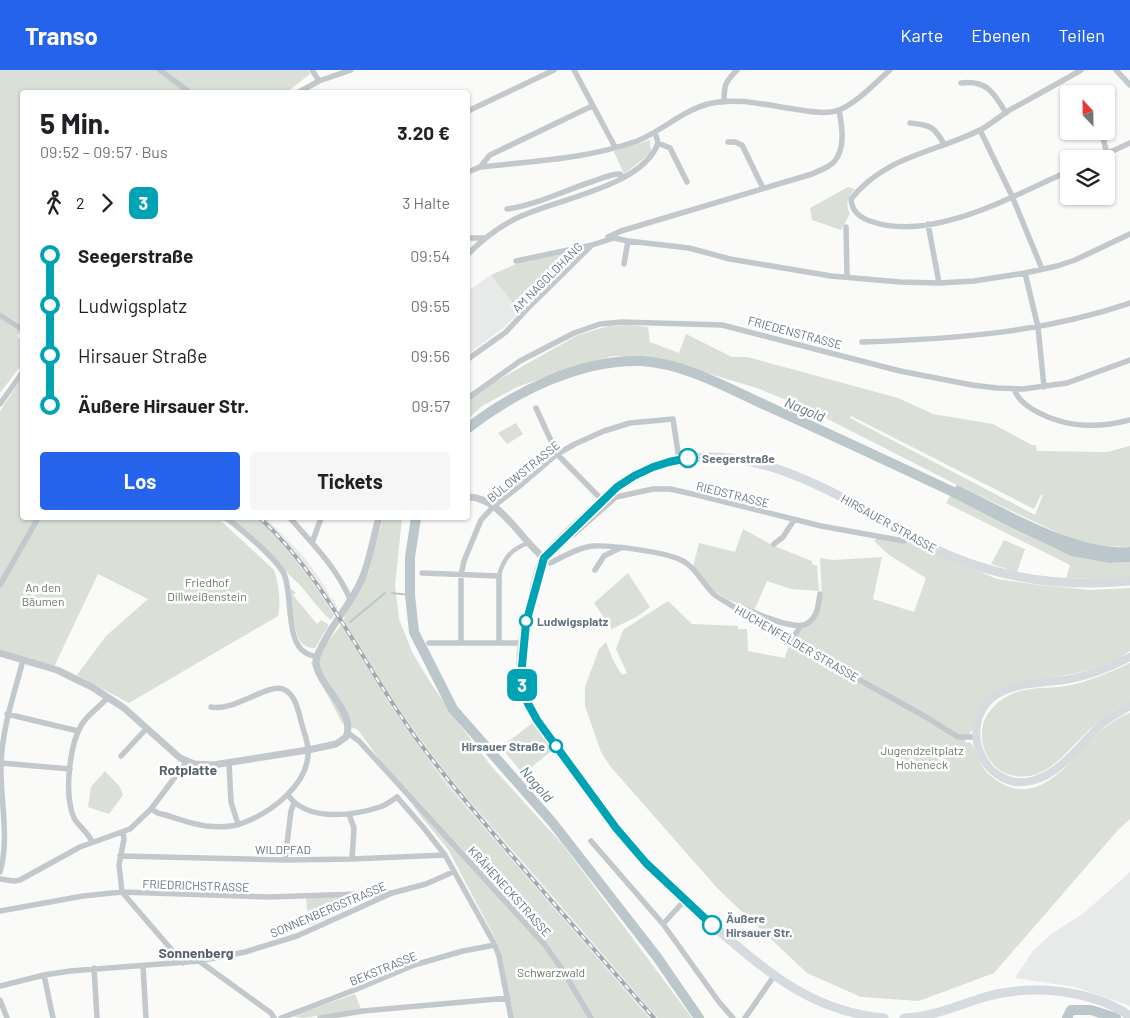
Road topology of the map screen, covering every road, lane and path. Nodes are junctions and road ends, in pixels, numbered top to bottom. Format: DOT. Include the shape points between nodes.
graph roads {
  1 [pos="160,70"];
  2 [pos="312,70"];
  3 [pos="351,70"];
  4 [pos="554,70"];
  5 [pos="574,70"];
  6 [pos="737,70"];
  7 [pos="890,70"];
  8 [pos="1081,70"];
  9 [pos="1116,70"];
  10 [pos="319,81"];
  11 [pos="961,83"];
  12 [pos="1130,85"];
  13 [pos="186,90"];
  14 [pos="303,90"];
  15 [pos="724,102"];
  16 [pos="592,106"];
  17 [pos="470,110"];
  18 [pos="839,110"];
  19 [pos="1006,113"];
  20 [pos="910,123"];
  21 [pos="980,130"];
  22 [pos="655,132"];
  23 [pos="728,142"];
  24 [pos="658,143"];
  25 [pos="1130,143"];
  26 [pos="944,144"];
  27 [pos="615,147"];
  28 [pos="1115,150"];
  29 [pos="480,167"];
  30 [pos="470,171"];
  31 [pos="1060,174"];
  32 [pos="623,178"];
  33 [pos="687,182"];
  34 [pos="763,188"];
  35 [pos="1012,196"];
  36 [pos="507,209"];
  37 [pos="928,224"];
  38 [pos="846,227"];
  39 [pos="1130,234"];
  40 [pos="470,238"];
  41 [pos="484,238"];
  42 [pos="628,241"];
  43 [pos="592,246"];
  44 [pos="470,252"];
  45 [pos="516,261"];
  46 [pos="624,264"];
  47 [pos="1042,269"];
  48 [pos="1025,273"];
  49 [pos="847,277"];
  50 [pos="939,283"];
  51 [pos="1130,302"];
  52 [pos="0,316"];
  53 [pos="1038,327"];
  54 [pos="20,328"];
  55 [pos="862,342"];
  56 [pos="470,358"];
  57 [pos="1130,360"];
  58 [pos="20,376"];
  59 [pos="1044,387"];
  60 [pos="1014,389"];
  61 [pos="470,397"];
  62 [pos="0,404"];
  63 [pos="536,408"];
  64 [pos="1130,420"];
  65 [pos="557,454"];
  66 [pos="679,459"];
  67 [pos="470,497"];
  68 [pos="602,500"];
  69 [pos="494,506"];
  70 [pos="37,520"];
  71 [pos="228,520"];
  72 [pos="292,520"];
  73 [pos="321,520"];
  74 [pos="378,520"];
  75 [pos="794,520"];
  76 [pos="910,536"];
  77 [pos="562,539"];
  78 [pos="528,542"];
  79 [pos="312,543"];
  80 [pos="774,544"];
  81 [pos="622,548"];
  82 [pos="544,558"];
  83 [pos="595,570"];
  84 [pos="422,573"];
  85 [pos="461,575"];
  86 [pos="499,576"];
  87 [pos="1130,581"];
  88 [pos="0,585"];
  89 [pos="820,594"];
  90 [pos="350,599"];
  91 [pos="732,605"];
  92 [pos="800,626"];
  93 [pos="791,641"];
  94 [pos="461,642"];
  95 [pos="499,642"];
  96 [pos="429,643"];
  97 [pos="524,643"];
  98 [pos="0,653"];
  99 [pos="317,657"];
  100 [pos="1130,657"];
  101 [pos="23,660"];
  102 [pos="108,697"];
  103 [pos="1130,706"];
  104 [pos="211,707"];
  105 [pos="7,714"];
  106 [pos="147,728"];
  107 [pos="78,731"];
  108 [pos="348,733"];
  109 [pos="976,737"];
  110 [pos="308,750"];
  111 [pos="121,756"];
  112 [pos="187,761"];
  113 [pos="1,763"];
  114 [pos="229,763"];
  115 [pos="70,769"];
  116 [pos="400,787"];
  117 [pos="288,795"];
  118 [pos="397,798"];
  119 [pos="294,804"];
  120 [pos="151,809"];
  121 [pos="349,814"];
  122 [pos="238,824"];
  123 [pos="123,832"];
  124 [pos="591,841"];
  125 [pos="92,842"];
  126 [pos="445,855"];
  127 [pos="120,856"];
  128 [pos="352,859"];
  129 [pos="285,860"];
  130 [pos="0,872"];
  131 [pos="453,872"];
  132 [pos="0,879"];
  133 [pos="122,892"];
  134 [pos="392,892"];
  135 [pos="685,900"];
  136 [pos="0,911"];
  137 [pos="663,924"];
  138 [pos="495,945"];
  139 [pos="199,961"];
  140 [pos="183,963"];
  141 [pos="143,966"];
  142 [pos="94,968"];
  143 [pos="44,975"];
  144 [pos="774,976"];
  145 [pos="0,986"];
  146 [pos="508,998"];
  147 [pos="0,1000"];
  148 [pos="1130,1016"];
  149 [pos="7,1018"];
  150 [pos="53,1018"];
  151 [pos="97,1018"];
  152 [pos="146,1018"];
  153 [pos="274,1018"];
  154 [pos="281,1018"];
  155 [pos="320,1018"];
  156 [pos="511,1018"];
  157 [pos="591,1018"];
  158 [pos="733,1018"];
  159 [pos="745,1018"];
  160 [pos="884,1018"];
  161 [pos="904,1018"];
  1 -- 13 [label="street"];
  2 -- 10 [label="street"];
  3 -- 10 [label="street"];
  4 -- 17 [label="street"];
  5 -- 16 [label="street"];
  6 -- 15 [label="street" via="727,79"];
  7 -- 18 [label="street"];
  8 -- 19 [label="street"];
  9 -- 12 [label="street"];
  10 -- 14 [label="street"];
  11 -- 19 [label="street" via="978,83 988,89"];
  15 -- 18 [label="street" via="816,112"];
  15 -- 22 [label="street" via="690,111"];
  16 -- 27 [label="street"];
  16 -- 29 [label="street" via="490,155"];
  18 -- 34 [label="street, AM NAGOLDHANG" via="841,145 834,161 812,174"];
  19 -- 21 [label="street"];
  20 -- 26 [label="street" via="932,127"];
  21 -- 26 [label="street"];
  21 -- 35 [label="street"];
  22 -- 24 [label="street"];
  22 -- 27 [label="street"];
  23 -- 34 [label="street" via="742,144"];
  24 -- 32 [label="street" via="651,158"];
  24 -- 33 [label="street" via="670,148"];
  25 -- 28 [label="street"];
  26 -- 37 [label="street" via="882,170 859,188 851,199 855,211 863,218 880,224"];
  27 -- 29 [label="street" via="575,156"];
  29 -- 30 [label="street"];
  31 -- 35 [label="street"];
  32 -- 36 [label="street" via="614,174 527,206"];
  32 -- 41 [label="street" via="518,217"];
  34 -- 43 [label="street, AM NAGOLDHANG" via="621,231"];
  35 -- 37 [label="street" via="959,218"];
  35 -- 47 [label="street"];
  37 -- 50 [label="street"];
  38 -- 49 [label="street"];
  39 -- 47 [label="street" via="1075,260"];
  40 -- 41 [label="street"];
  41 -- 44 [label="street"];
  42 -- 43 [label="street" via="614,238"];
  42 -- 46 [label="street"];
  42 -- 49 [label="street" via="689,248 730,259"];
  43 -- 45 [label="street"];
  43 -- 56 [label="street, AM NAGOLDHANG" via="506,332"];
  47 -- 48 [label="street"];
  48 -- 50 [label="street" via="974,282"];
  48 -- 53 [label="street"];
  49 -- 50 [label="street"];
  51 -- 53 [label="street" via="1074,320"];
  52 -- 54 [label="street"];
  53 -- 55 [label="street" via="968,337"];
  53 -- 59 [label="street"];
  57 -- 59 [label="street, FRIEDENSTRASSE" via="1076,380"];
  58 -- 62 [label="street"];
  59 -- 60 [label="street, FRIEDENSTRASSE"];
  60 -- 61 [label="street, FRIEDENSTRASSE" via="972,385 900,371 722,325 638,321 600,324 574,333 508,369"];
  60 -- 64 [label="street" via="1016,396 1028,406 1056,421 1090,426"];
  63 -- 65 [label="street"];
  65 -- 66 [label="street, BÜLOWSTRASSE" via="604,431 630,423 673,419"];
  65 -- 68 [label="street"];
  65 -- 69 [label="street, BÜLOWSTRASSE"];
  66 -- 68 [label="main road, HIRSAUER STRASSE" via="634,476"];
  66 -- 76 [label="main road, HIRSAUER STRASSE" via="727,457 794,475"];
  67 -- 69 [label="street" via="483,499"];
  68 -- 77 [label="main road, HIRSAUER STRASSE"];
  69 -- 78 [label="street"];
  69 -- 85 [label="street, BÜLOWSTRASSE" via="470,543"];
  70 -- 88 [label="street"];
  71 -- 99 [label="street" via="282,570 297,644 305,653"];
  72 -- 79 [label="street"];
  73 -- 79 [label="street"];
  74 -- 90 [label="street" via="366,567"];
  75 -- 76 [label="street, RIEDSTRASSE" via="904,541"];
  75 -- 77 [label="street, RIEDSTRASSE" via="670,489 653,489 616,497 580,529"];
  75 -- 80 [label="street"];
  76 -- 87 [label="main road, HIRSAUER STRASSE" via="964,562 1015,576 1084,584"];
  77 -- 82 [label="main road, HIRSAUER STRASSE"];
  78 -- 82 [label="street"];
  78 -- 86 [label="street" via="505,557"];
  79 -- 90 [label="street" via="342,580"];
  81 -- 82 [label="street, HUCHENFELDER STRASSE" via="592,546 550,562"];
  81 -- 83 [label="street" via="604,556"];
  81 -- 91 [label="street, HUCHENFELDER STRASSE" via="682,560 700,576 706,587"];
  82 -- 97 [label="main road, HIRSAUER STRASSE" via="526,623"];
  84 -- 85 [label="street"];
  85 -- 86 [label="street"];
  85 -- 94 [label="street, BÜLOWSTRASSE"];
  86 -- 95 [label="street"];
  89 -- 92 [label="street" via="818,610 813,618"];
  90 -- 99 [label="street"];
  91 -- 92 [label="street"];
  91 -- 93 [label="street, HUCHENFELDER STRASSE"];
  92 -- 93 [label="street"];
  93 -- 109 [label="street, HUCHENFELDER STRASSE" via="958,737"];
  94 -- 95 [label="street"];
  94 -- 96 [label="street"];
  95 -- 97 [label="street"];
  97 -- 135 [label="main road, HIRSAUER STRASSE" via="522,685 537,720 616,828 646,863"];
  98 -- 101 [label="street"];
  99 -- 108 [label="street" via="318,670 347,720"];
  100 -- 109 [label="main road" via="1085,676 1005,690 981,712"];
  101 -- 102 [label="street" via="71,676"];
  101 -- 105 [label="street"];
  102 -- 106 [label="street"];
  102 -- 107 [label="street"];
  103 -- 109 [label="main road" via="1105,721 1048,775 1034,780 1009,780 994,771 980,754"];
  104 -- 110 [label="street" via="218,709 273,688 282,688 297,706"];
  105 -- 107 [label="street"];
  105 -- 113 [label="street"];
  106 -- 111 [label="street"];
  106 -- 112 [label="street"];
  107 -- 115 [label="street"];
  108 -- 110 [label="street" via="336,744"];
  108 -- 116 [label="street, KRÄHENECKSTRASSE"];
  110 -- 114 [label="street"];
  110 -- 117 [label="street" via="301,777"];
  112 -- 114 [label="street" via="204,765"];
  112 -- 120 [label="street"];
  113 -- 115 [label="street"];
  113 -- 130 [label="street" via="4,848"];
  114 -- 122 [label="street" via="231,802"];
  115 -- 125 [label="street" via="70,803 75,819"];
  116 -- 118 [label="street"];
  116 -- 157 [label="street, KRÄHENECKSTRASSE" via="544,944"];
  117 -- 119 [label="street"];
  117 -- 122 [label="street" via="257,817"];
  118 -- 121 [label="street" via="381,806"];
  118 -- 126 [label="street"];
  119 -- 121 [label="street" via="320,813"];
  119 -- 129 [label="street"];
  120 -- 122 [label="street" via="205,826"];
  120 -- 123 [label="street"];
  121 -- 128 [label="street" via="354,828"];
  123 -- 125 [label="street"];
  123 -- 127 [label="street"];
  124 -- 137 [label="street"];
  125 -- 132 [label="street" via="20,880"];
  126 -- 128 [label="street, WILDPFAD"];
  126 -- 131 [label="street"];
  127 -- 129 [label="street, WILDPFAD"];
  127 -- 133 [label="street"];
  128 -- 129 [label="street, WILDPFAD"];
  131 -- 134 [label="street, SONNENBERGSTRASSE"];
  131 -- 138 [label="street"];
  133 -- 134 [label="street, FRIEDRICHSTRASSE" via="269,897"];
  133 -- 136 [label="street, FRIEDRICHSTRASSE"];
  133 -- 140 [label="street"];
  134 -- 139 [label="street, SONNENBERGSTRASSE" via="297,936 245,952"];
  135 -- 137 [label="street"];
  135 -- 144 [label="main road, HIRSAUER STRASSE"];
  137 -- 158 [label="street"];
  138 -- 146 [label="street"];
  138 -- 154 [label="street, BEKSTRASSE" via="464,950 414,965"];
  139 -- 140 [label="street, SONNENBERGSTRASSE"];
  139 -- 153 [label="street" via="271,1012"];
  140 -- 141 [label="street, SONNENBERGSTRASSE"];
  141 -- 142 [label="street, SONNENBERGSTRASSE"];
  141 -- 152 [label="street"];
  142 -- 143 [label="street, SONNENBERGSTRASSE"];
  142 -- 151 [label="street"];
  143 -- 145 [label="street, SONNENBERGSTRASSE"];
  143 -- 150 [label="street"];
  144 -- 159 [label="street"];
  144 -- 160 [label="main road, HIRSAUER STRASSE" via="806,996 836,1008"];
  146 -- 155 [label="street"];
  146 -- 156 [label="street"];
  147 -- 149 [label="street"];
  148 -- 161 [label="main road" via="1094,999 1047,991 992,995 933,1014"];
}
